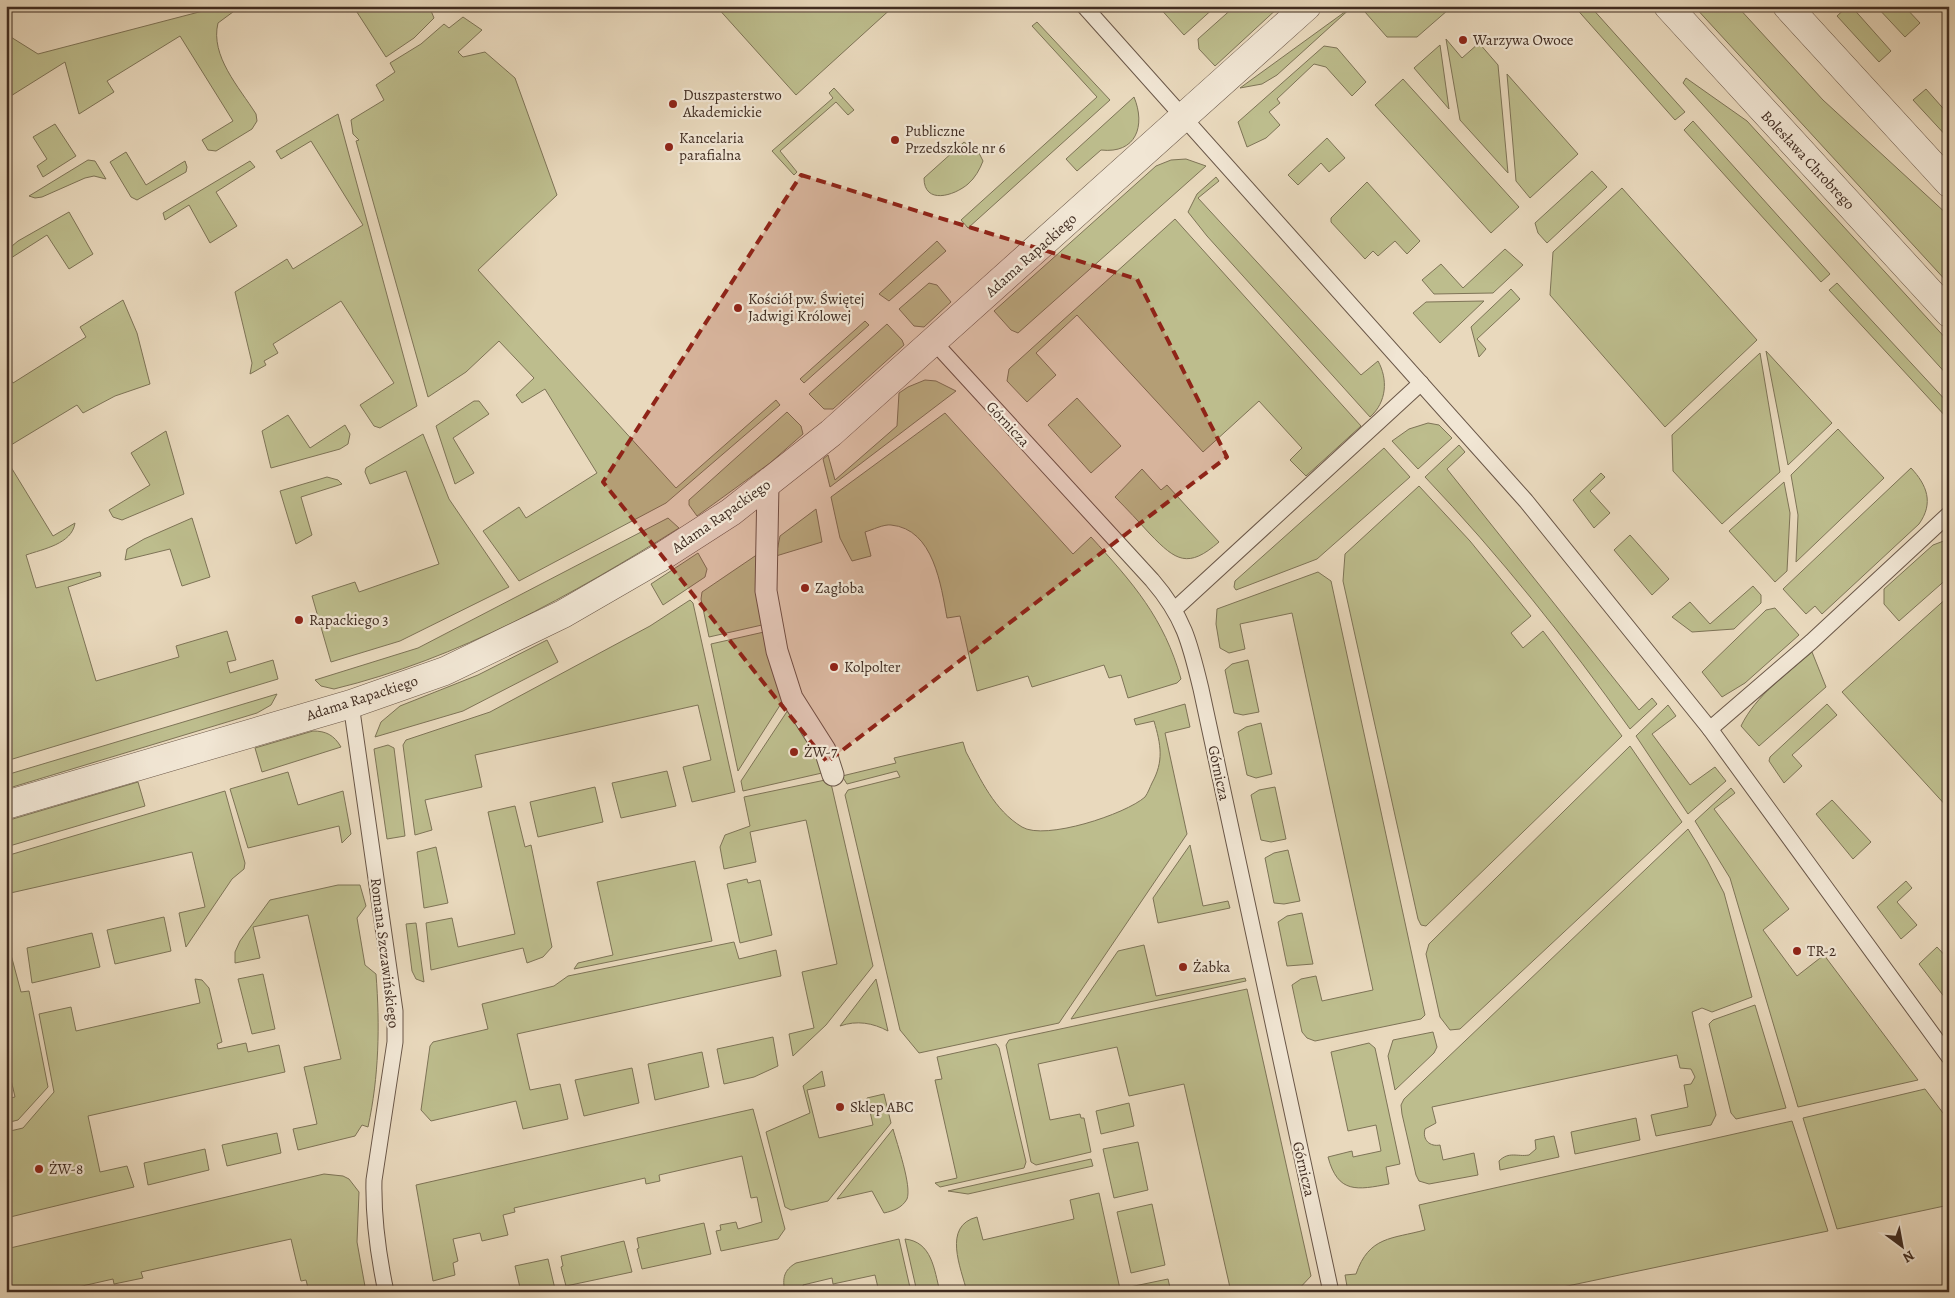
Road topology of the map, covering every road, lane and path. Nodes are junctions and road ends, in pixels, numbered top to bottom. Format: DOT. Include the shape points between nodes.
graph roads {
  1 [pos="1084,6"];
  2 [pos="1307,6"];
  3 [pos="1668,6"];
  4 [pos="1787,6"];
  5 [pos="1183,118"];
  6 [pos="1949,183"];
  7 [pos="1949,313"];
  8 [pos="934,342"];
  9 [pos="1421,383"];
  10 [pos="768,484"];
  11 [pos="1949,514"];
  12 [pos="1175,609"];
  13 [pos="351,704"];
  14 [pos="1710,729"];
  15 [pos="833,775"];
  16 [pos="6,805"];
  17 [pos="1949,1057"];
  18 [pos="386,1292"];
  19 [pos="1331,1292"];
  1 -- 5 [label="lane"];
  2 -- 5 [label="street, Adama Rapackiego"];
  3 -- 7 [label="street, Bolesława Chrobrego"];
  4 -- 6 [label="street"];
  5 -- 8 [label="street, Adama Rapackiego"];
  5 -- 9 [label="lane"];
  8 -- 10 [label="street, Adama Rapackiego"];
  8 -- 12 [label="lane, Górnicza"];
  9 -- 12 [label="lane"];
  9 -- 14 [label="lane" via="1526,501"];
  10 -- 13 [label="street, Adama Rapackiego" via="666,554 563,614 445,671"];
  10 -- 15 [label="street" via="766,591 777,651 792,698 825,750"];
  11 -- 14 [label="lane" via="1811,642"];
  12 -- 19 [label="lane, Górnicza" via="1194,661"];
  13 -- 16 [label="street, Adama Rapackiego"];
  13 -- 18 [label="lane, Romana Szczawińskiego" via="395,1011 395,1042 373,1204 375,1238"];
  14 -- 17 [label="lane"];
}
